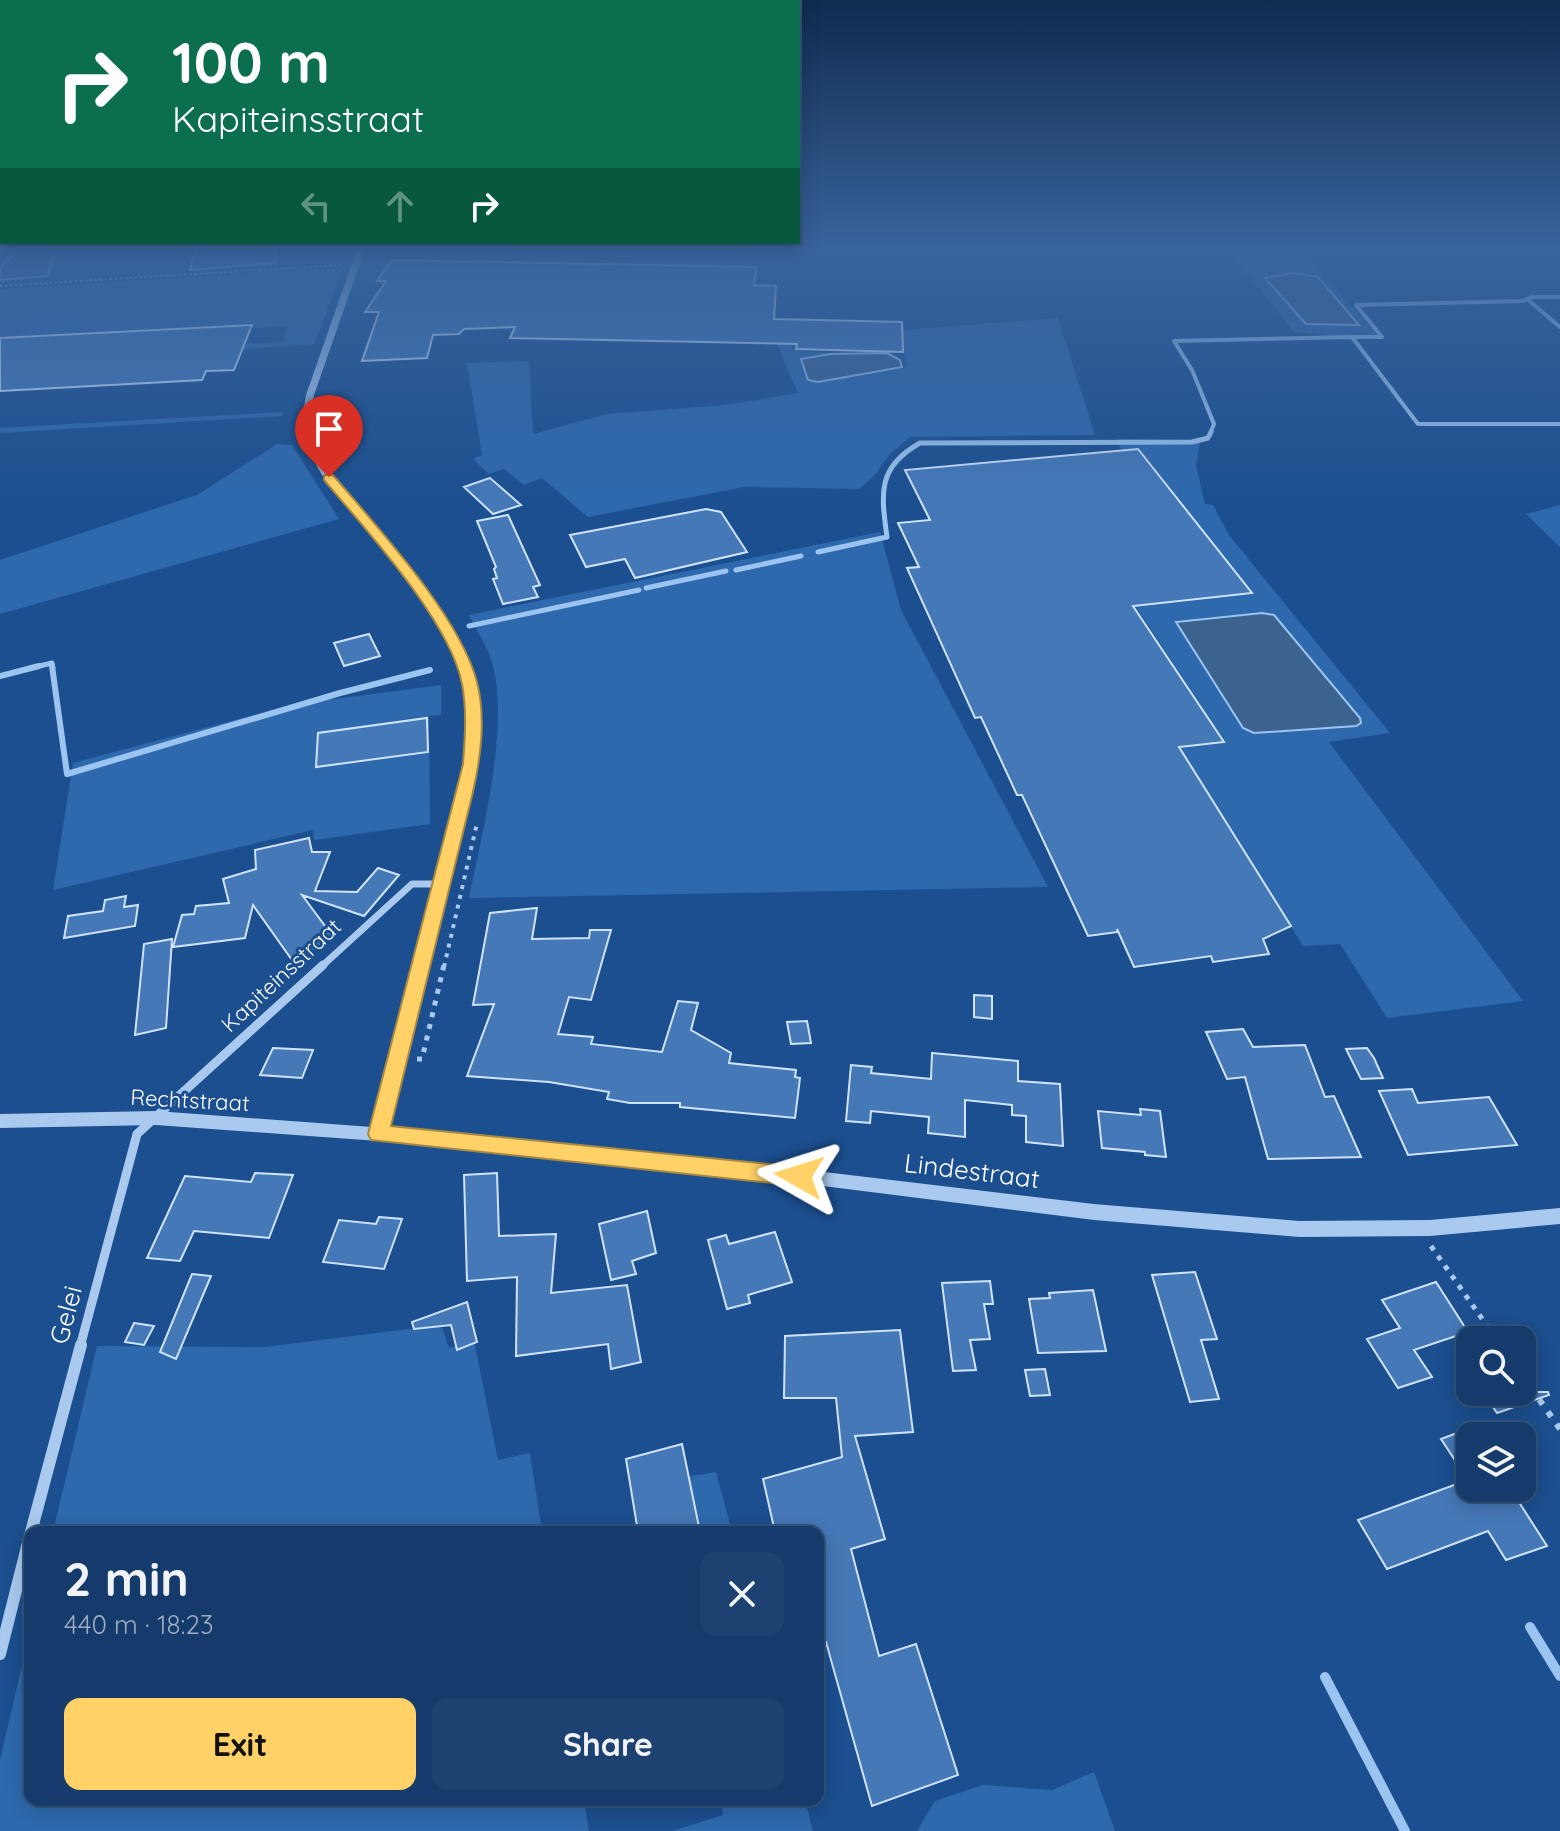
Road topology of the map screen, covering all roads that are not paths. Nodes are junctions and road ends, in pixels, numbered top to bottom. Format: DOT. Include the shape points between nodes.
graph roads {
  1 [pos="332,334"];
  2 [pos="443,884"];
  3 [pos="156,1118"];
  4 [pos="0,1121"];
  5 [pos="378,1134"];
  6 [pos="1560,1216"];
  7 [pos="32,1526"];
  8 [pos="24,1558"];
  9 [pos="0,1654"];
  1 -- 2 [label="street" via="310,395 310,441 329,477 441,622 469,682 474,722 471,764"];
  2 -- 3 [label="street, Kapiteinsstraat" via="412,884"];
  2 -- 5 [label="street"];
  3 -- 4 [label="street, Rechtstraat"];
  3 -- 5 [label="street, Rechtstraat"];
  3 -- 7 [label="street, Gelei" via="137,1134"];
  5 -- 6 [label="street, Lindestraat" via="1094,1212 1299,1229 1418,1228"];
  8 -- 9 [label="street, Gelei"];
}
